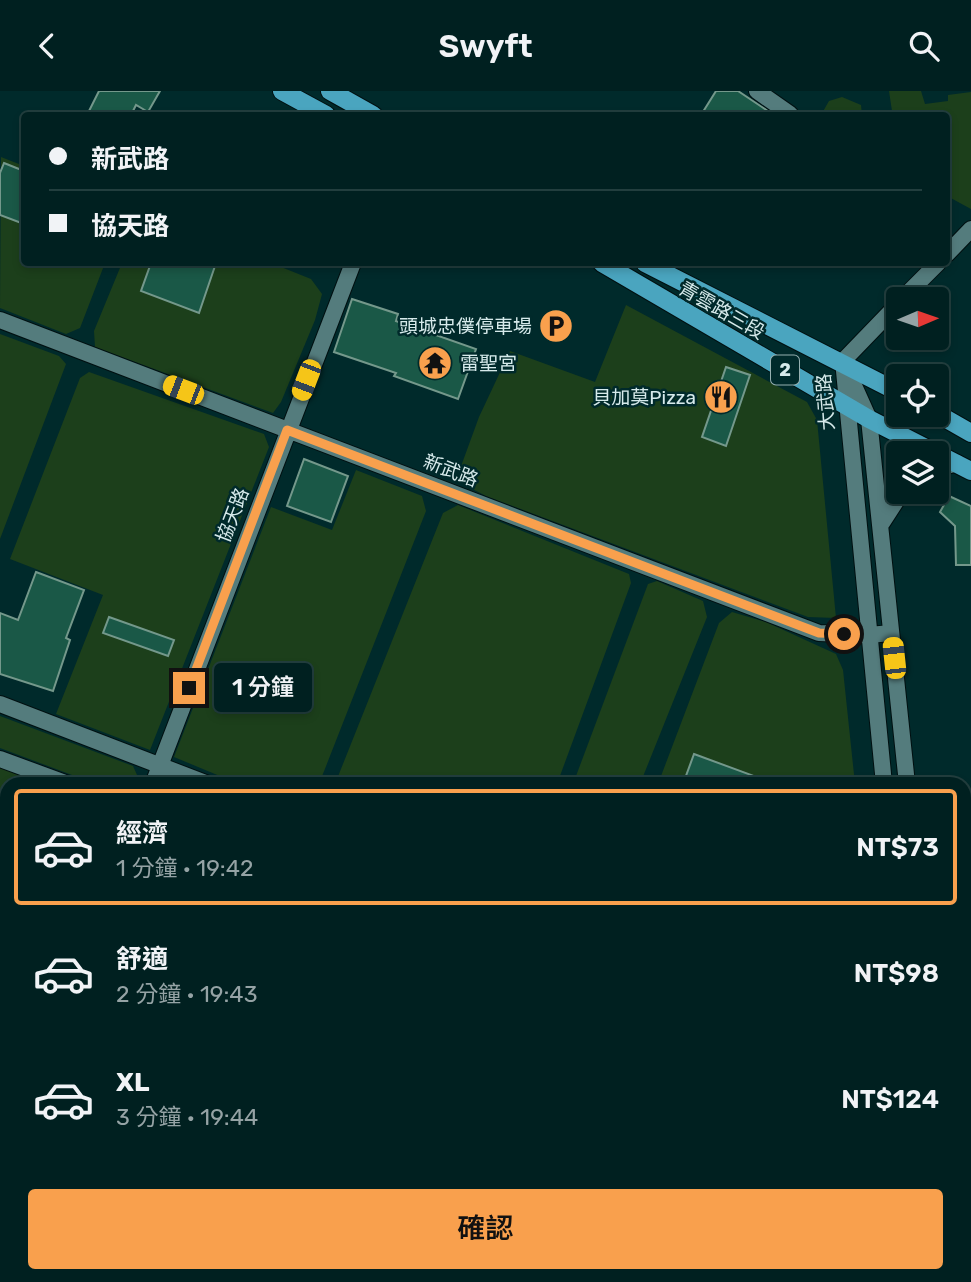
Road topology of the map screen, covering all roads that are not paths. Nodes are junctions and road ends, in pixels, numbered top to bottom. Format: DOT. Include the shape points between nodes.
graph roads {
  1 [pos="282,91"];
  2 [pos="757,91"];
  3 [pos="336,92"];
  4 [pos="322,112"];
  5 [pos="329,112"];
  6 [pos="368,112"];
  7 [pos="787,112"];
  8 [pos="971,229"];
  9 [pos="950,251"];
  10 [pos="352,266"];
  11 [pos="607,266"];
  12 [pos="651,266"];
  13 [pos="935,266"];
  14 [pos="914,287"];
  15 [pos="886,317"];
  16 [pos="0,320"];
  17 [pos="844,361"];
  18 [pos="886,385"];
  19 [pos="845,404"];
  20 [pos="869,419"];
  21 [pos="949,420"];
  22 [pos="287,430"];
  23 [pos="971,433"];
  24 [pos="964,467"];
  25 [pos="894,504"];
  26 [pos="882,523"];
  27 [pos="891,633"];
  28 [pos="869,635"];
  29 [pos="0,703"];
  30 [pos="0,759"];
  31 [pos="160,766"];
  32 [pos="49,777"];
  33 [pos="156,777"];
  34 [pos="189,777"];
  35 [pos="883,777"];
  36 [pos="906,777"];
  1 -- 4 [label="main road"];
  2 -- 7 [label="street"];
  3 -- 5 [label="street"];
  3 -- 6 [label="main road"];
  8 -- 9 [label="street"];
  10 -- 22 [label="street, 協天路"];
  11 -- 19 [label="main road, 青雲路三段 / 2"];
  12 -- 17 [label="main road, 青雲路三段 / 2"];
  13 -- 14 [label="street"];
  15 -- 17 [label="street"];
  16 -- 22 [label="street, 新武路"];
  17 -- 18 [label="main road, 青雲路三段 / 2"];
  17 -- 19 [label="street, 大武路"];
  17 -- 20 [label="street, 大武路"];
  19 -- 20 [label="main road, 青雲路三段 / 2"];
  19 -- 28 [label="street, 大武路"];
  20 -- 24 [label="main road, 青雲路三段 / 2"];
  20 -- 26 [label="street, 大武路"];
  21 -- 23 [label="main road"];
  22 -- 28 [label="street, 新武路" via="819,633"];
  22 -- 31 [label="street, 協天路"];
  25 -- 26 [label="street"];
  26 -- 27 [label="street, 大武路"];
  27 -- 28 [label="street, 新武路"];
  27 -- 36 [label="street, 大武路"];
  28 -- 35 [label="street, 大武路"];
  29 -- 31 [label="street"];
  30 -- 32 [label="street"];
  31 -- 33 [label="street, 協天路"];
  31 -- 34 [label="street"];
}
